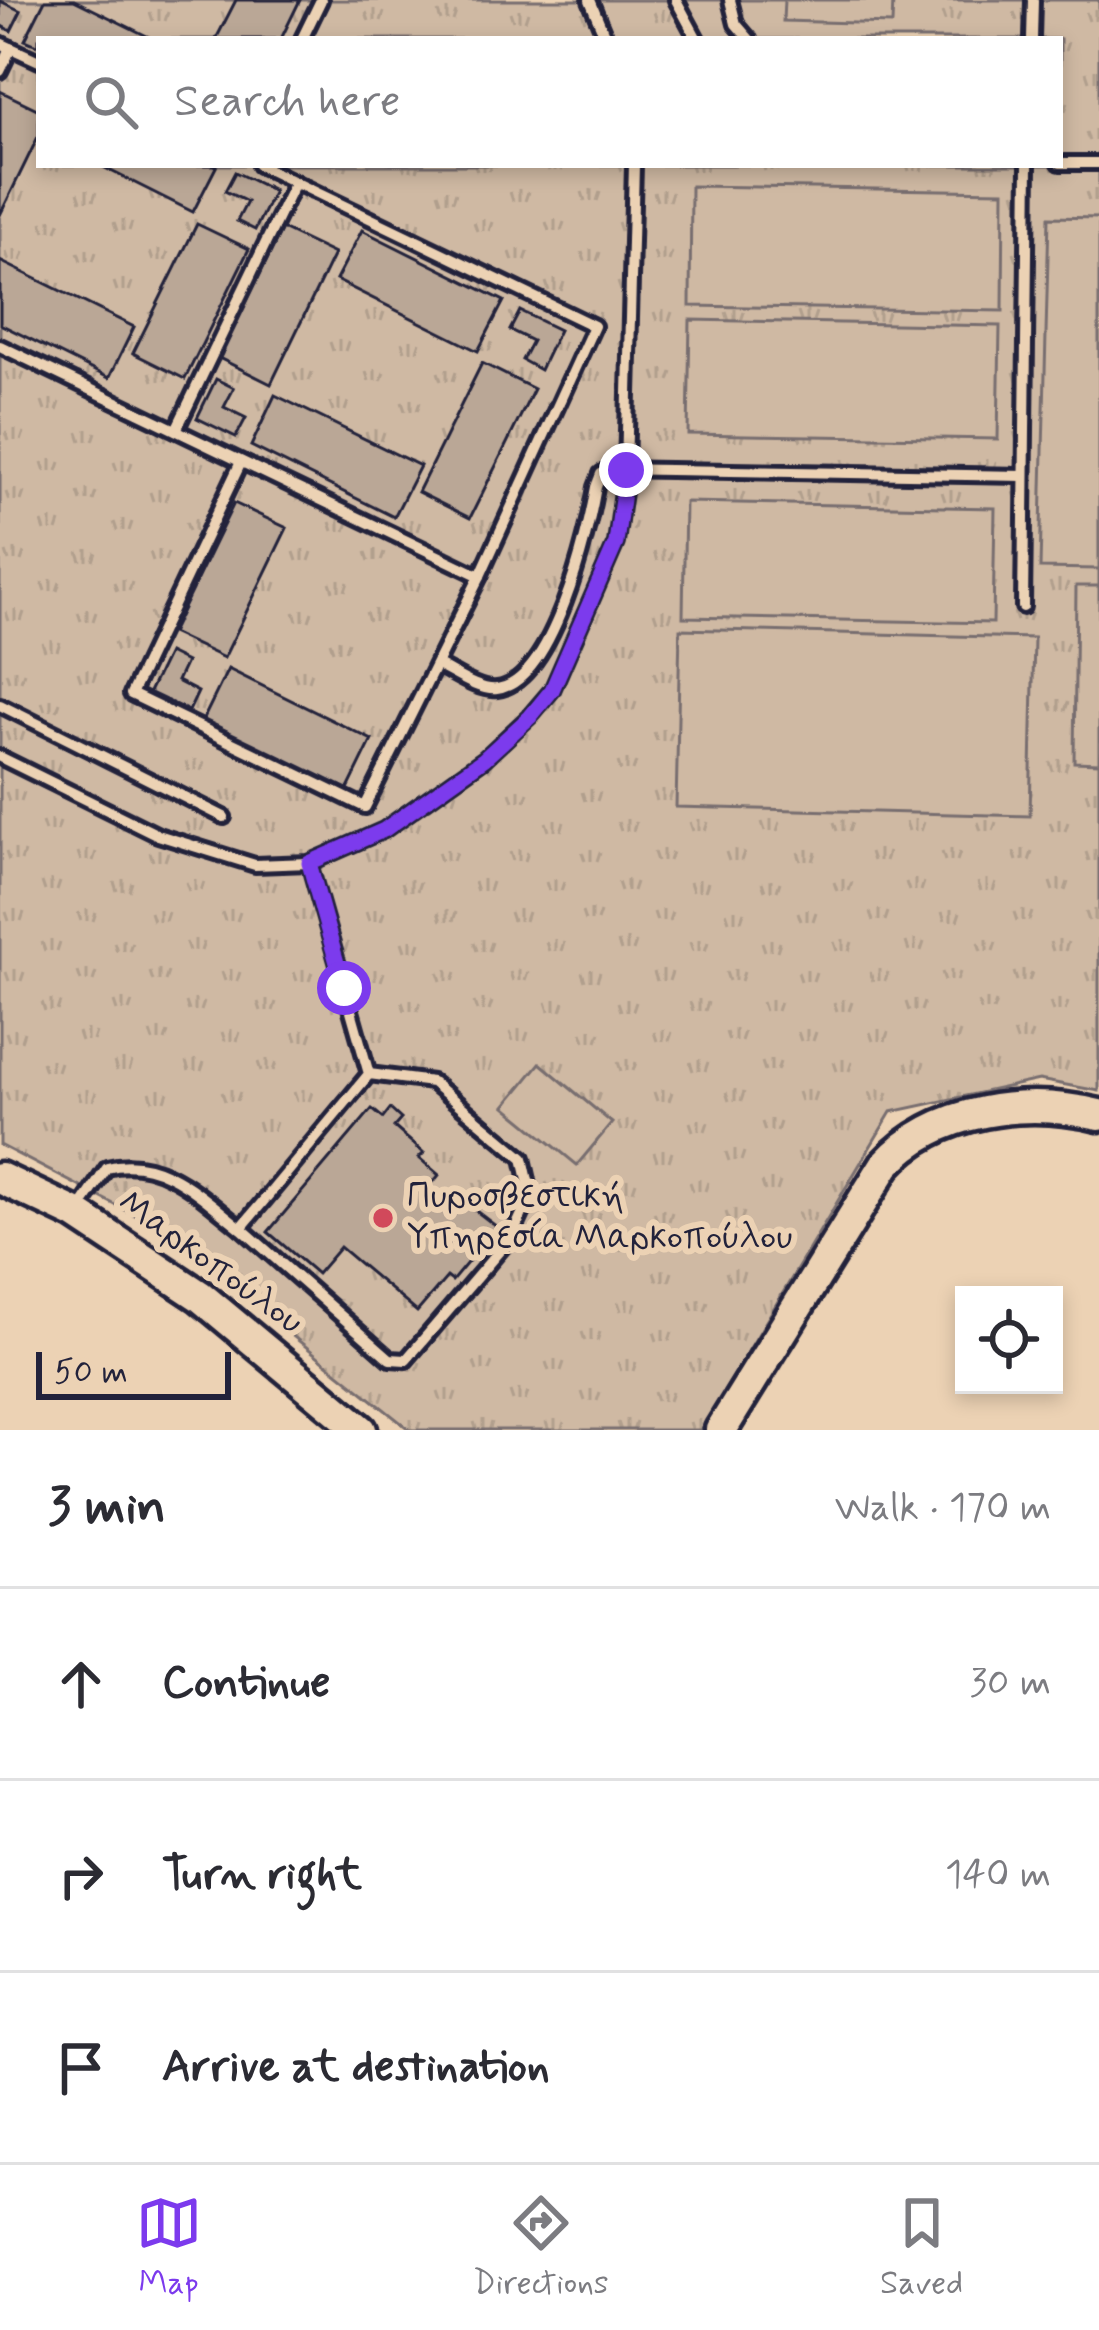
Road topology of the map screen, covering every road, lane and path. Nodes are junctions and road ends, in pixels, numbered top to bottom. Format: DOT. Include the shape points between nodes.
graph roads {
  1 [pos="321,0"];
  2 [pos="590,0"];
  3 [pos="676,0"];
  4 [pos="730,0"];
  5 [pos="1033,0"];
  6 [pos="303,36"];
  7 [pos="604,36"];
  8 [pos="695,36"];
  9 [pos="746,36"];
  10 [pos="1032,36"];
  11 [pos="6,45"];
  12 [pos="36,60"];
  13 [pos="0,71"];
  14 [pos="1063,163"];
  15 [pos="1099,163"];
  16 [pos="265,168"];
  17 [pos="634,168"];
  18 [pos="1028,168"];
  19 [pos="295,182"];
  20 [pos="0,346"];
  21 [pos="176,430"];
  22 [pos="242,462"];
  23 [pos="626,470"];
  24 [pos="1024,476"];
  25 [pos="480,576"];
  26 [pos="1023,607"];
  27 [pos="437,665"];
  28 [pos="0,705"];
  29 [pos="0,757"];
  30 [pos="224,817"];
  31 [pos="309,863"];
  32 [pos="369,1075"];
  33 [pos="1099,1115"];
  34 [pos="0,1178"];
  35 [pos="76,1214"];
  36 [pos="242,1228"];
  37 [pos="361,1430"];
  38 [pos="721,1430"];
  1 -- 6 [label="lane"];
  2 -- 7 [label="lane"];
  3 -- 8 [label="lane"];
  4 -- 9 [label="lane"];
  5 -- 10 [label="lane"];
  11 -- 12 [label="lane"];
  11 -- 13 [label="lane"];
  14 -- 15 [label="lane"];
  16 -- 19 [label="lane"];
  17 -- 23 [label="lane"];
  18 -- 24 [label="lane"];
  19 -- 21 [label="lane"];
  19 -- 25 [label="lane" via="594,326"];
  20 -- 21 [label="lane"];
  21 -- 22 [label="lane"];
  22 -- 25 [label="lane"];
  22 -- 27 [label="lane" via="131,694 365,807"];
  23 -- 24 [label="lane"];
  23 -- 27 [label="lane" via="601,474 576,576 550,634 514,683 482,687"];
  23 -- 31 [label="lane" via="616,543 552,690 484,759 400,818"];
  24 -- 26 [label="lane"];
  25 -- 27 [label="lane"];
  28 -- 30 [label="lane"];
  29 -- 31 [label="lane" via="158,835 255,865"];
  31 -- 32 [label="lane"];
  32 -- 36 [label="lane"];
  32 -- 36 [label="lane" via="432,1082 523,1158 531,1194 512,1236 406,1360 390,1359"];
  33 -- 38 [label="main road" via="1015,1108 966,1115 908,1140"];
  34 -- 35 [label="main road, Μαρκοπούλου"];
  35 -- 36 [label="lane" via="107,1168 132,1162 172,1176"];
  35 -- 37 [label="main road, Μαρκοπούλου" via="200,1296"];
}
